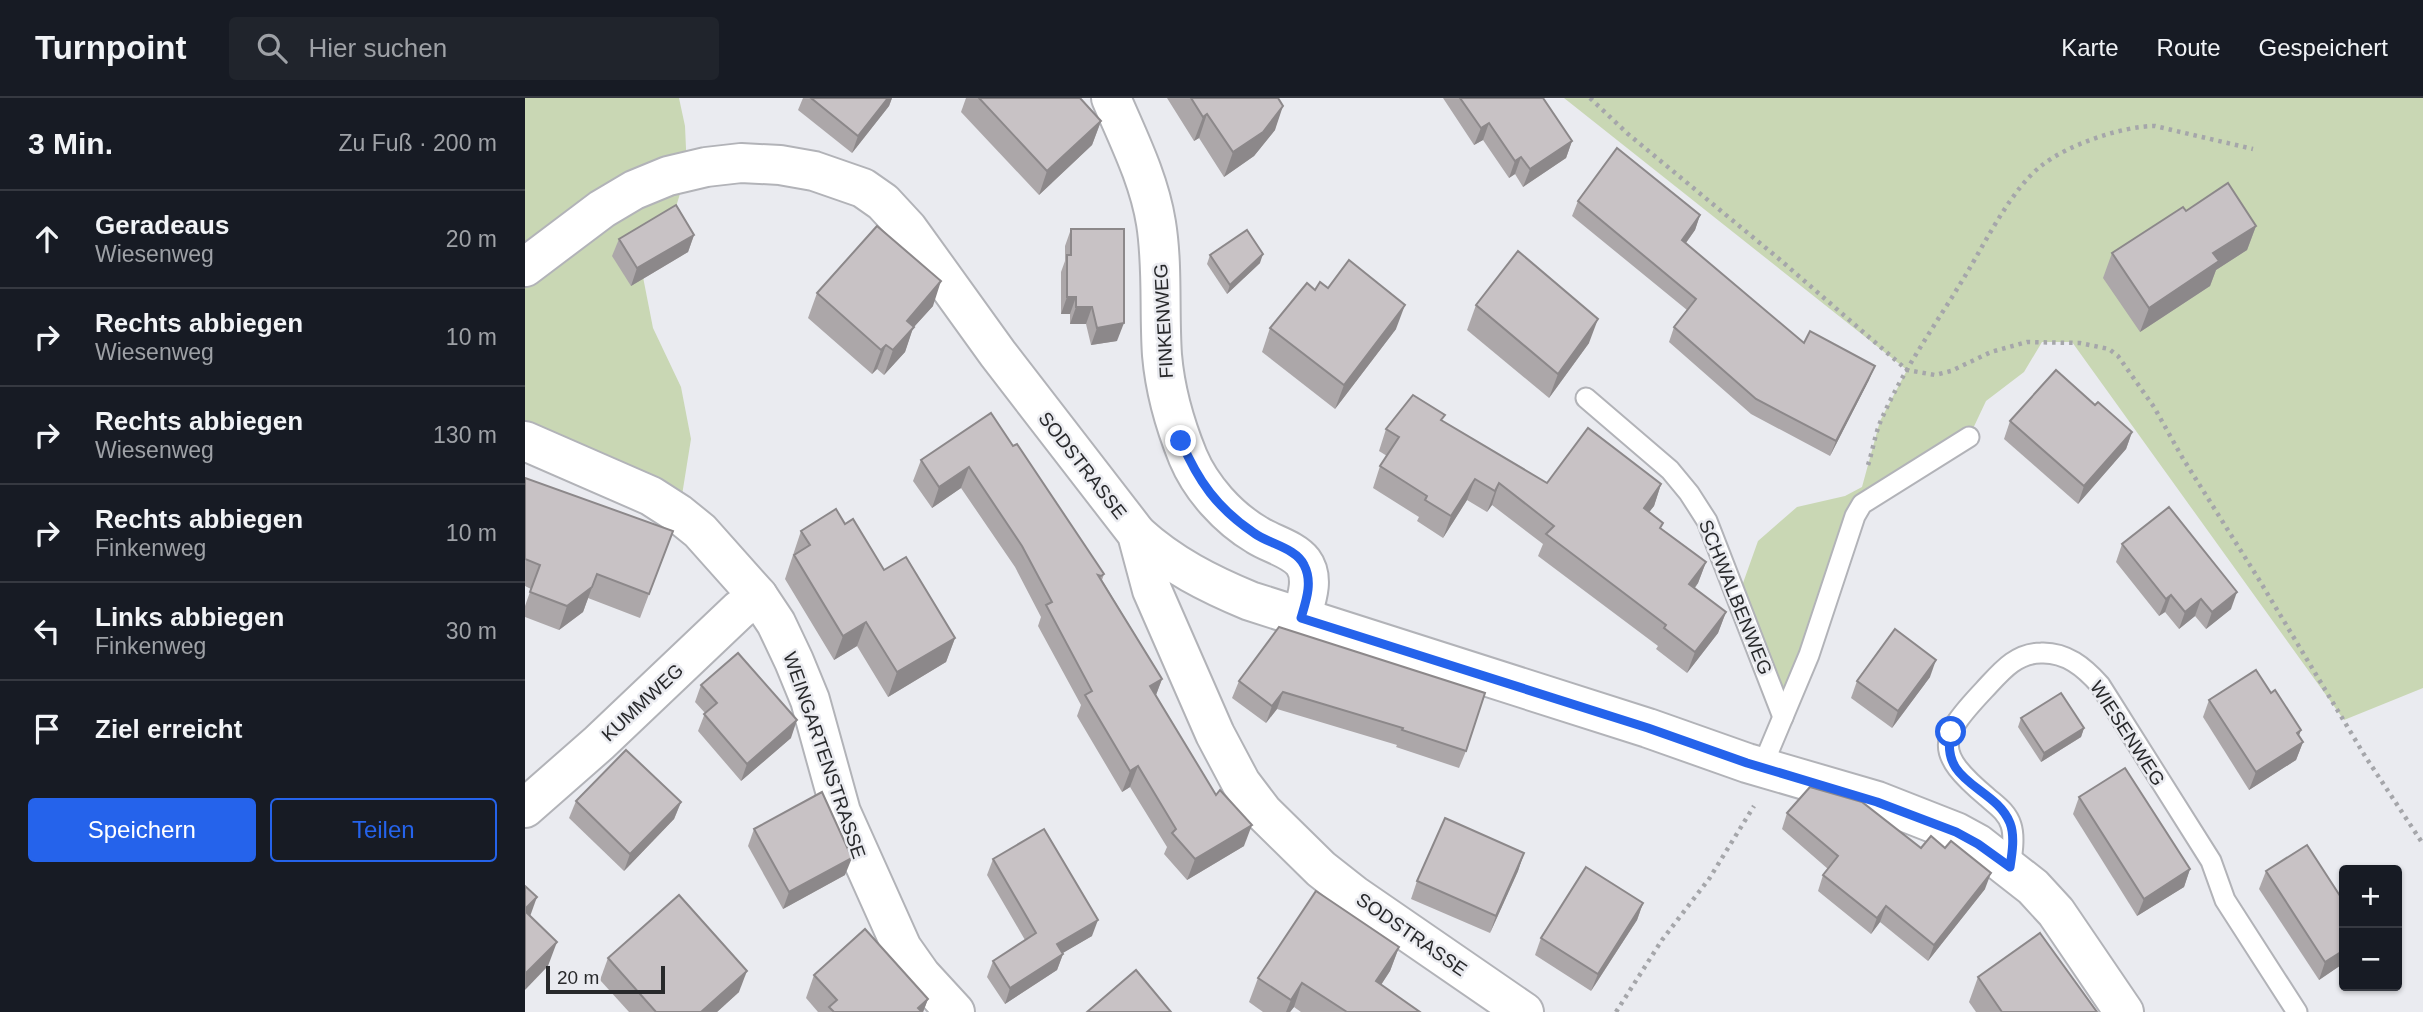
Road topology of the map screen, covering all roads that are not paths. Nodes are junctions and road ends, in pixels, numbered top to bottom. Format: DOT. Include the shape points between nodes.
graph roads {
  1 [pos="1111,98"];
  2 [pos="525,267"];
  3 [pos="1585,398"];
  4 [pos="1969,437"];
  5 [pos="525,441"];
  6 [pos="1137,534"];
  7 [pos="758,596"];
  8 [pos="1301,618"];
  9 [pos="1783,717"];
  10 [pos="1762,767"];
  11 [pos="525,808"];
  12 [pos="2010,867"];
  13 [pos="955,1012"];
  14 [pos="1524,1012"];
  15 [pos="2124,1012"];
  16 [pos="2297,1012"];
  1 -- 8 [label="street, FINKENWEG" via="1148,189 1156,222 1162,355 1181,441 1207,491 1255,534 1303,562 1309,587"];
  2 -- 6 [label="street, SODSTRASSE" via="634,190 687,171 741,163 780,165 863,188 908,229"];
  3 -- 9 [label="lane, SCHWALBENWEG" via="1670,470 1707,521"];
  4 -- 9 [label="lane, SCHWALBENWEG" via="1862,504"];
  5 -- 7 [label="street, WEINGARTENSTRASSE" via="651,496 699,531"];
  6 -- 8 [label="street" via="1207,583"];
  6 -- 14 [label="street, SODSTRASSE" via="1152,590 1215,734 1241,783 1263,812 1354,895"];
  7 -- 11 [label="street, KUMMWEG"];
  7 -- 13 [label="street, WEINGARTENSTRASSE" via="794,661 841,812 902,948"];
  8 -- 10 [label="street"];
  9 -- 10 [label="lane, SCHWALBENWEG"];
  10 -- 12 [label="street" via="1956,832"];
  12 -- 15 [label="street" via="2056,912"];
  12 -- 16 [label="lane, WIESENWEG" via="2012,826 2004,812 1950,760 1951,732 2007,664 2040,653 2057,655 2084,668 2099,685 2211,861 2225,900"];
}
